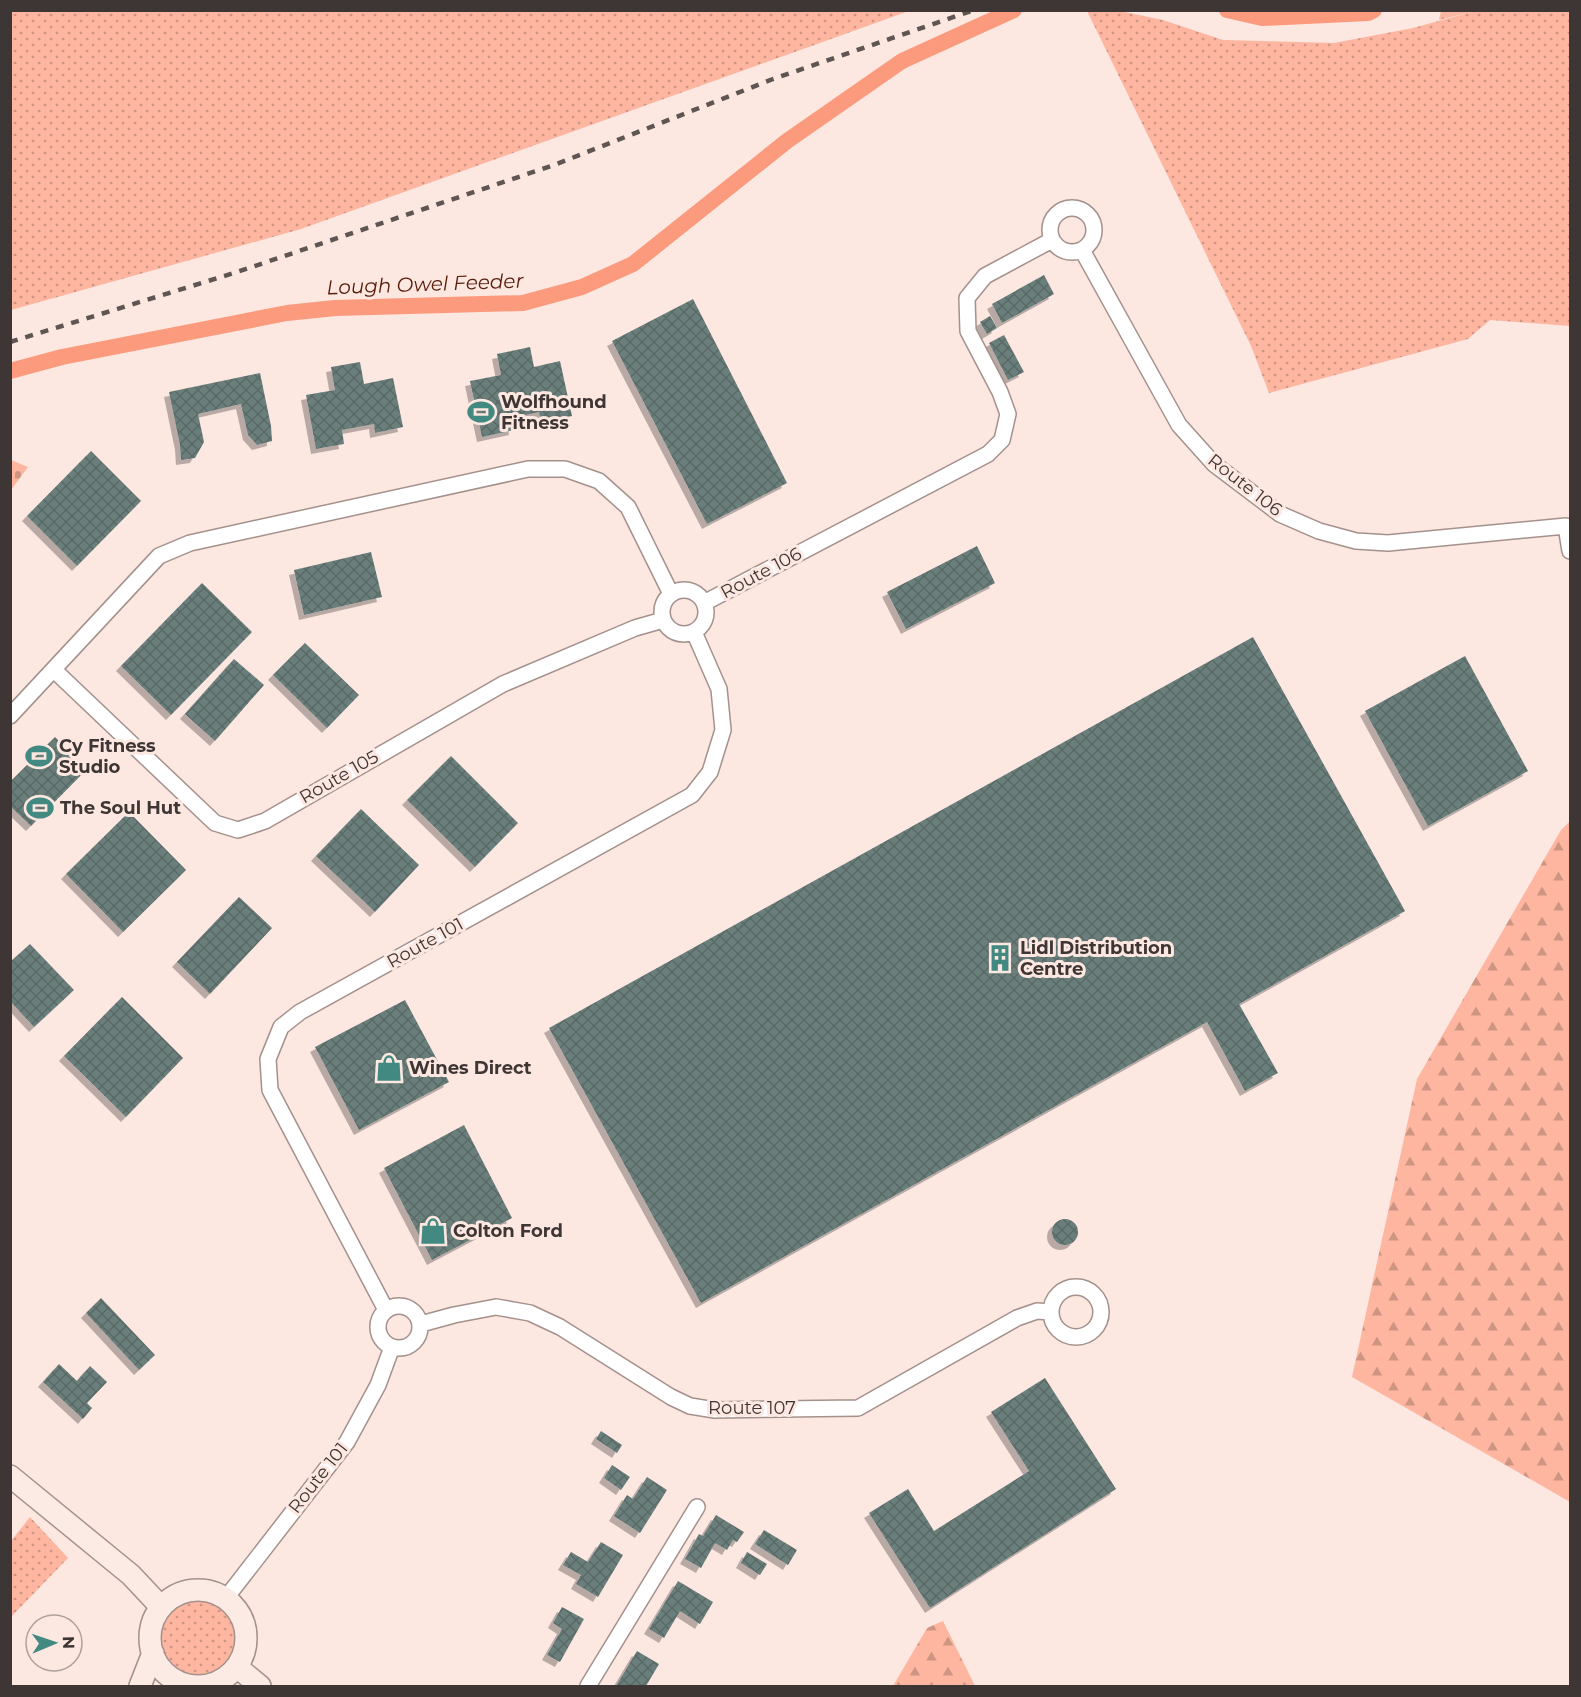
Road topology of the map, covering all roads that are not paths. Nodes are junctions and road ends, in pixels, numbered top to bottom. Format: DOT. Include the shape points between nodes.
graph roads {
  1 [pos="1052,240"];
  2 [pos="1082,250"];
  3 [pos="1570,551"];
  4 [pos="671,594"];
  5 [pos="704,603"];
  6 [pos="663,620"];
  7 [pos="694,632"];
  8 [pos="54,670"];
  9 [pos="10,716"];
  10 [pos="386,1310"];
  11 [pos="1051,1312"];
  12 [pos="421,1324"];
  13 [pos="393,1347"];
  14 [pos="10,1476"];
  15 [pos="697,1507"];
  16 [pos="226,1598"];
  17 [pos="161,1607"];
  18 [pos="153,1653"];
  19 [pos="237,1667"];
  20 [pos="140,1686"];
  21 [pos="201,1686"];
  22 [pos="260,1686"];
  23 [pos="588,1686"];
  1 -- 2 [label="street" via="1062,250"];
  1 -- 2 [label="street" via="1053,218 1065,209 1080,209 1094,225 1092,240"];
  1 -- 5 [label="street, Route 106" via="985,276 967,298 968,331 1008,414 1002,440 988,454"];
  2 -- 3 [label="street, Route 106" via="1179,425 1214,464 1280,514 1356,541 1388,543 1566,526"];
  4 -- 5 [label="street" via="689,591"];
  4 -- 6 [label="street" via="663,606"];
  4 -- 8 [label="street" via="628,507 599,481 566,469 528,469 190,543 159,556"];
  5 -- 7 [label="street" via="703,622"];
  6 -- 7 [label="street" via="679,634"];
  6 -- 8 [label="street, Route 105" via="503,684 265,821 238,830 216,823"];
  7 -- 10 [label="street, Route 101" via="719,689 723,730 710,772 692,795 300,1012 281,1027 268,1059 270,1090"];
  8 -- 9 [label="street"];
  10 -- 12 [label="street" via="398,1305 410,1308"];
  10 -- 13 [label="street" via="379,1321 379,1333"];
  11 -- 12 [label="street, Route 107" via="1036,1311 1017,1318 858,1408 715,1410 690,1406 530,1313 496,1307"];
  12 -- 13 [label="street" via="413,1343"];
  13 -- 16 [label="street, Route 101" via="378,1385 347,1442"];
  14 -- 17 [label="main road" via="131,1575"];
  15 -- 23 [label="street"];
  16 -- 17 [label="main road" via="199,1590 172,1597"];
  16 -- 19 [label="main road" via="244,1623 244,1653"];
  17 -- 18 [label="main road" via="150,1634"];
  18 -- 20 [label="main road"];
  18 -- 21 [label="main road" via="166,1674 180,1683"];
  19 -- 21 [label="main road" via="226,1678"];
  19 -- 22 [label="main road"];
}
